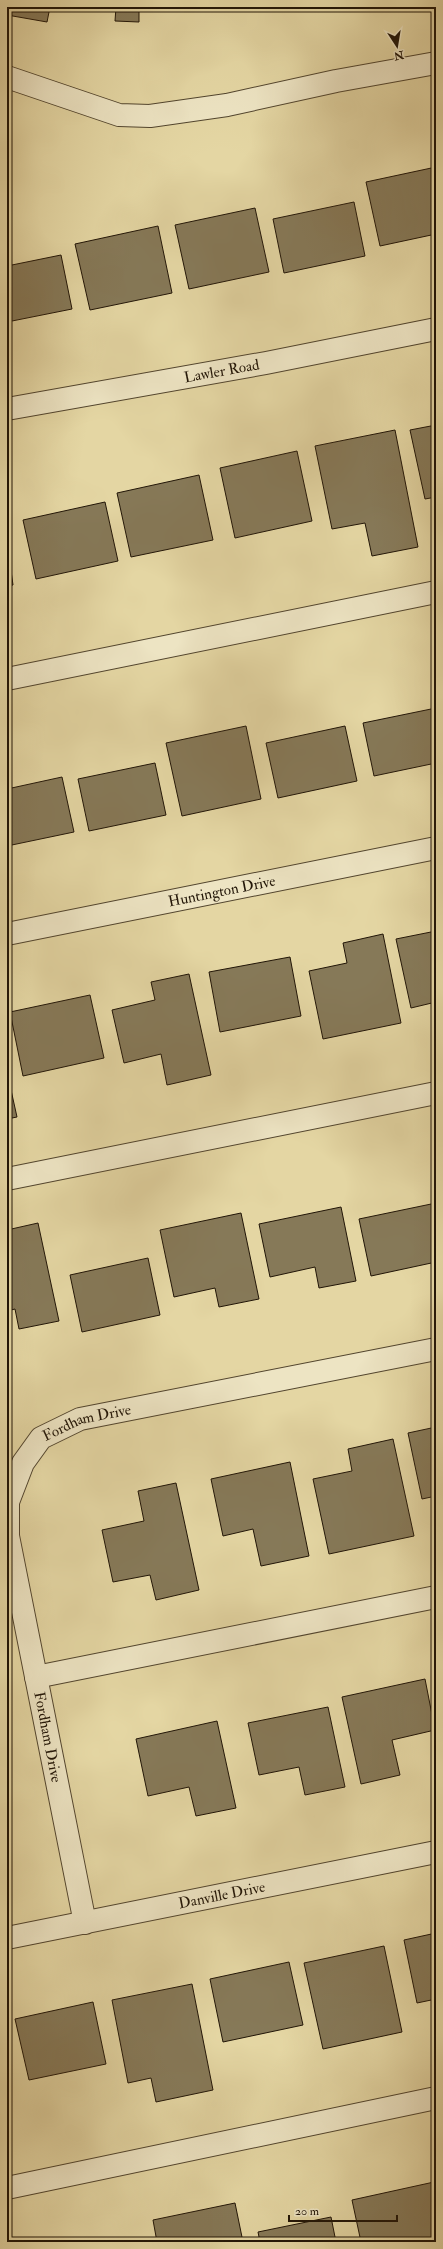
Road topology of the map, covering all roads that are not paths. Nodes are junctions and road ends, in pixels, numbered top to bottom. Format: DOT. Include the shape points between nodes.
graph roads {
  1 [pos="436,62"];
  2 [pos="7,77"];
  3 [pos="436,329"];
  4 [pos="7,409"];
  5 [pos="436,592"];
  6 [pos="7,679"];
  7 [pos="436,848"];
  8 [pos="7,934"];
  9 [pos="436,1093"];
  10 [pos="7,1179"];
  11 [pos="436,1349"];
  12 [pos="436,1597"];
  13 [pos="36,1677"];
  14 [pos="436,1852"];
  15 [pos="85,1922"];
  16 [pos="7,1938"];
  17 [pos="436,2098"];
  18 [pos="7,2188"];
  1 -- 2 [label="street" via="227,105 150,116 119,115"];
  3 -- 4 [label="street, Lawler Road" via="266,363"];
  5 -- 6 [label="street"];
  7 -- 8 [label="street, Huntington Drive"];
  9 -- 10 [label="street"];
  11 -- 13 [label="street, Fordham Drive" via="80,1419 41,1438 23,1463 8,1502 8,1536"];
  12 -- 13 [label="street"];
  13 -- 15 [label="street, Fordham Drive"];
  14 -- 15 [label="street, Danville Drive"];
  15 -- 16 [label="street, Danville Drive"];
  17 -- 18 [label="street"];
}
